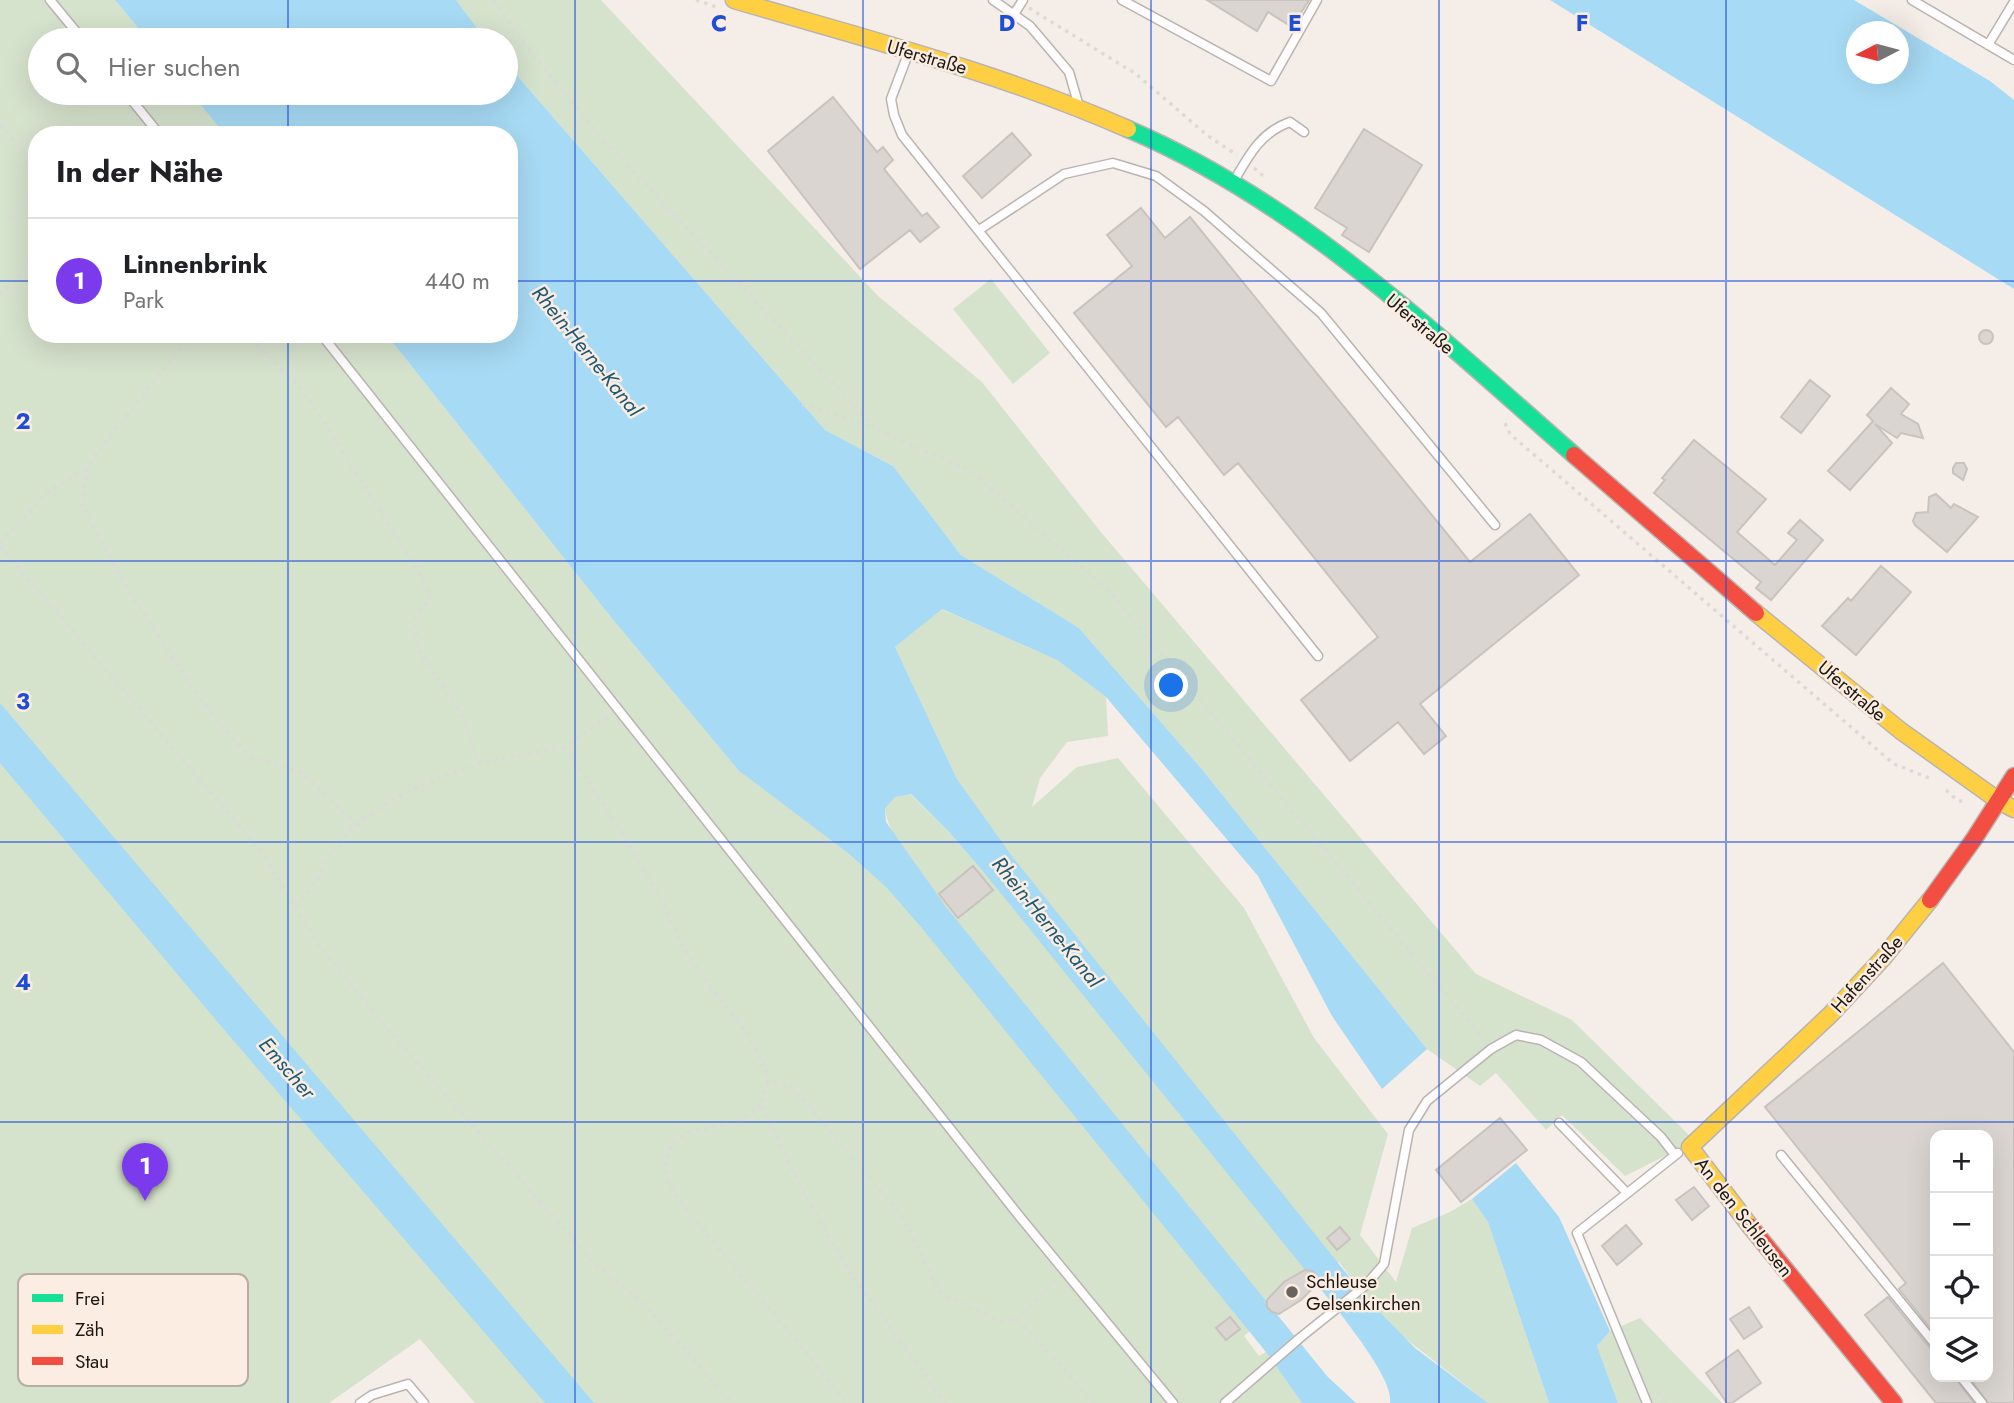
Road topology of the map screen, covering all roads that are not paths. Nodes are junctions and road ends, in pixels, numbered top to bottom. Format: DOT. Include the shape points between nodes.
graph roads {
  1 [pos="50,0"];
  2 [pos="734,0"];
  3 [pos="993,0"];
  4 [pos="1023,0"];
  5 [pos="1122,0"];
  6 [pos="1317,0"];
  7 [pos="1912,0"];
  8 [pos="2014,2"];
  9 [pos="1014,14"];
  10 [pos="73,28"];
  11 [pos="1988,45"];
  12 [pos="909,51"];
  13 [pos="2014,60"];
  14 [pos="136,105"];
  15 [pos="1078,106"];
  16 [pos="153,126"];
  17 [pos="1304,132"];
  18 [pos="1233,183"];
  19 [pos="979,229"];
  20 [pos="328,343"];
  21 [pos="1495,525"];
  22 [pos="1318,656"];
  23 [pos="2014,776"];
  24 [pos="1998,802"];
  25 [pos="2014,810"];
  26 [pos="1559,1124"];
  27 [pos="1682,1151"];
  28 [pos="1781,1155"];
  29 [pos="1627,1193"];
  30 [pos="1930,1339"];
  31 [pos="1965,1382"];
  32 [pos="360,1403"];
  33 [pos="424,1403"];
  34 [pos="1172,1403"];
  35 [pos="1226,1403"];
  36 [pos="1647,1403"];
  37 [pos="1895,1403"];
  38 [pos="1982,1403"];
  1 -- 10 [label="lane"];
  2 -- 12 [label="main road, Uferstraße"];
  3 -- 9 [label="lane"];
  4 -- 9 [label="lane"];
  5 -- 6 [label="lane" via="1271,81"];
  7 -- 11 [label="lane"];
  8 -- 11 [label="lane"];
  9 -- 15 [label="lane" via="1069,72"];
  11 -- 13 [label="lane"];
  12 -- 15 [label="main road, Uferstraße"];
  12 -- 19 [label="lane" via="891,99 894,115 902,135"];
  14 -- 16 [label="lane"];
  15 -- 18 [label="main road, Uferstraße" via="1132,128"];
  17 -- 18 [label="lane" via="1290,122 1268,133 1253,148"];
  18 -- 24 [label="main road, Uferstraße" via="1350,266 1868,704"];
  19 -- 21 [label="lane" via="1064,174 1113,163 1156,176 1204,211 1321,313"];
  19 -- 22 [label="lane"];
  20 -- 34 [label="lane"];
  23 -- 24 [label="main road, Hafenstraße"];
  24 -- 25 [label="main road, Uferstraße"];
  24 -- 27 [label="main road, Hafenstraße" via="1917,919 1833,1012 1705,1135"];
  26 -- 29 [label="lane"];
  27 -- 29 [label="lane"];
  27 -- 35 [label="lane, An den Schleusen" via="1581,1062 1541,1040 1516,1035 1427,1101 1409,1130 1384,1264"];
  27 -- 37 [label="main road, An den Schleusen" via="1720,1189"];
  28 -- 30 [label="lane"];
  29 -- 36 [label="lane" via="1577,1233"];
  31 -- 38 [label="lane"];
  32 -- 33 [label="lane" via="408,1384"];
}
